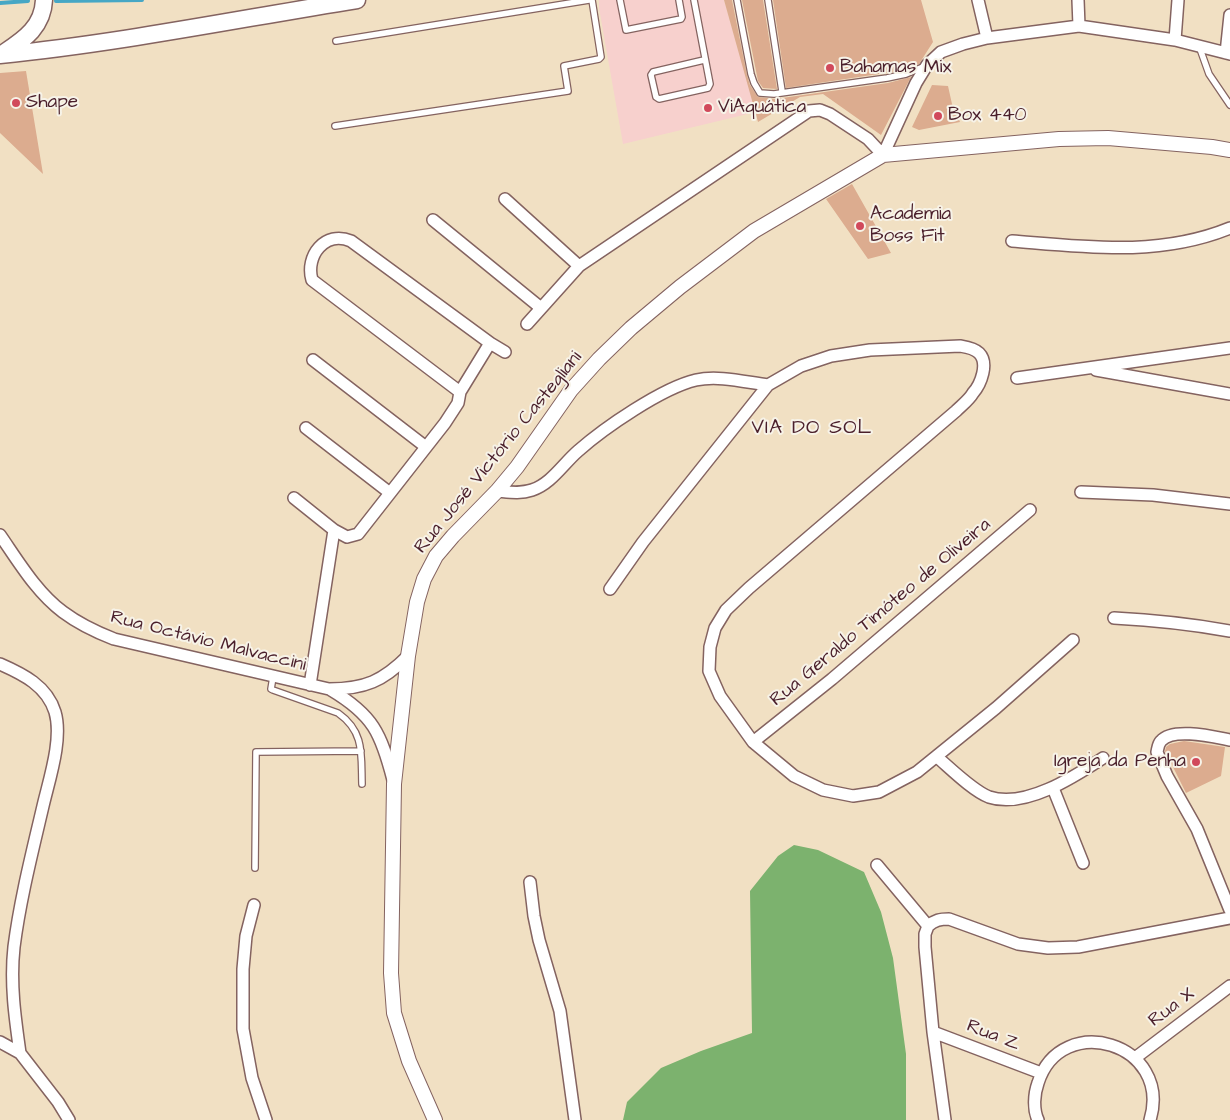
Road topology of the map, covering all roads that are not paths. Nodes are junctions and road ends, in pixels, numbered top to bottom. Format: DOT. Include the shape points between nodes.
graph roads {
  1 [pos="44,0"];
  2 [pos="357,0"];
  3 [pos="590,0"];
  4 [pos="620,0"];
  5 [pos="679,0"];
  6 [pos="694,0"];
  7 [pos="737,0"];
  8 [pos="768,0"];
  9 [pos="978,0"];
  10 [pos="1078,0"];
  11 [pos="1178,0"];
  12 [pos="1230,15"];
  13 [pos="1079,26"];
  14 [pos="987,38"];
  15 [pos="1175,40"];
  16 [pos="336,41"];
  17 [pos="1199,46"];
  18 [pos="1228,54"];
  19 [pos="1,55"];
  20 [pos="704,60"];
  21 [pos="927,65"];
  22 [pos="782,91"];
  23 [pos="1230,105"];
  24 [pos="335,126"];
  25 [pos="1230,150"];
  26 [pos="883,155"];
  27 [pos="505,199"];
  28 [pos="433,220"];
  29 [pos="1230,228"];
  30 [pos="1012,241"];
  31 [pos="579,266"];
  32 [pos="541,308"];
  33 [pos="527,324"];
  34 [pos="490,343"];
  35 [pos="1230,348"];
  36 [pos="504,352"];
  37 [pos="313,360"];
  38 [pos="1086,368"];
  39 [pos="1017,378"];
  40 [pos="768,385"];
  41 [pos="460,392"];
  42 [pos="1230,394"];
  43 [pos="306,428"];
  44 [pos="426,447"];
  45 [pos="497,491"];
  46 [pos="1081,492"];
  47 [pos="390,493"];
  48 [pos="294,498"];
  49 [pos="1230,504"];
  50 [pos="1030,510"];
  51 [pos="334,530"];
  52 [pos="0,535"];
  53 [pos="610,589"];
  54 [pos="1114,618"];
  55 [pos="1230,631"];
  56 [pos="1073,640"];
  57 [pos="408,656"];
  58 [pos="0,664"];
  59 [pos="273,677"];
  60 [pos="310,685"];
  61 [pos="329,689"];
  62 [pos="1230,740"];
  63 [pos="753,742"];
  64 [pos="361,751"];
  65 [pos="937,757"];
  66 [pos="1103,758"];
  67 [pos="362,784"];
  68 [pos="394,784"];
  69 [pos="1053,788"];
  70 [pos="1083,863"];
  71 [pos="877,865"];
  72 [pos="255,868"];
  73 [pos="530,882"];
  74 [pos="254,905"];
  75 [pos="1230,910"];
  76 [pos="1230,918"];
  77 [pos="928,926"];
  78 [pos="1230,986"];
  79 [pos="933,1032"];
  80 [pos="0,1042"];
  81 [pos="20,1054"];
  82 [pos="1135,1058"];
  83 [pos="1041,1073"];
  84 [pos="69,1120"];
  85 [pos="266,1120"];
  86 [pos="435,1120"];
  87 [pos="575,1120"];
  88 [pos="945,1120"];
  89 [pos="1038,1120"];
  90 [pos="1150,1120"];
  1 -- 19 [label="main road" via="42,15 35,29"];
  2 -- 19 [label="main road" via="150,36"];
  3 -- 16 [label="lane"];
  3 -- 24 [label="lane" via="601,57 564,66 568,91"];
  4 -- 5 [label="lane" via="626,30 681,19"];
  6 -- 20 [label="lane"];
  7 -- 22 [label="lane" via="754,83 760,93"];
  8 -- 22 [label="lane"];
  9 -- 14 [label="street"];
  10 -- 13 [label="street"];
  11 -- 15 [label="street"];
  12 -- 18 [label="street"];
  13 -- 14 [label="street"];
  13 -- 15 [label="street"];
  14 -- 21 [label="street" via="941,52"];
  15 -- 17 [label="street"];
  17 -- 18 [label="street"];
  17 -- 23 [label="lane" via="1209,74"];
  20 -- 20 [label="lane" via="710,84 708,88 656,97 653,72"];
  21 -- 22 [label="lane" via="887,78"];
  21 -- 26 [label="street"];
  25 -- 26 [label="street" via="1098,138"];
  26 -- 31 [label="street" via="868,139 830,114 820,110 809,111"];
  26 -- 45 [label="street, Rua José Victório Castegliani" via="754,231 631,328 571,390"];
  27 -- 31 [label="street"];
  28 -- 32 [label="street"];
  29 -- 30 [label="street" via="1184,243 1153,248"];
  31 -- 32 [label="street"];
  32 -- 33 [label="street"];
  34 -- 36 [label="street"];
  34 -- 41 [label="street"];
  34 -- 41 [label="street" via="351,241 334,238 314,254 310,272 312,280"];
  35 -- 38 [label="street"];
  37 -- 44 [label="street"];
  38 -- 39 [label="street"];
  38 -- 42 [label="street"];
  40 -- 45 [label="street" via="696,380 672,388 588,443 544,484 522,492"];
  40 -- 53 [label="street" via="642,542"];
  40 -- 63 [label="street" via="801,366 831,356 870,350 960,346 980,353 984,364 982,378 974,393 956,411 726,610 712,638 709,671 720,696"];
  41 -- 44 [label="street" via="458,403 446,423"];
  43 -- 47 [label="street"];
  44 -- 47 [label="street"];
  45 -- 57 [label="street, Rua José Victório Castegliani" via="436,556 417,602"];
  46 -- 49 [label="street" via="1153,495"];
  47 -- 51 [label="street" via="358,534 347,537"];
  48 -- 51 [label="street"];
  50 -- 63 [label="street, Rua Geraldo Timóteo de Oliveira"];
  51 -- 60 [label="street"];
  52 -- 59 [label="street, Rua Octávio Malvaccini" via="46,596 86,628 114,639"];
  54 -- 55 [label="street"];
  56 -- 65 [label="street"];
  57 -- 61 [label="street, Rua Octávio Malvaccini" via="379,680 363,686"];
  57 -- 68 [label="street, Rua José Victório Castegliani"];
  58 -- 81 [label="street" via="35,683 48,696 55,714 57,735 14,949 13,997"];
  59 -- 60 [label="street, Rua Octávio Malvaccini"];
  59 -- 64 [label="lane" via="271,689 347,719 359,738"];
  60 -- 61 [label="street, Rua Octávio Malvaccini"];
  61 -- 68 [label="street, Rua Octávio Malvaccini" via="351,702 374,726"];
  62 -- 75 [label="street" via="1176,734 1161,740 1157,752 1197,829"];
  63 -- 65 [label="street" via="794,776 823,790 853,796 893,786"];
  64 -- 67 [label="lane"];
  64 -- 72 [label="lane" via="256,752"];
  65 -- 69 [label="street" via="987,796 1016,798"];
  66 -- 69 [label="street"];
  68 -- 86 [label="street, Rua José Victório Castegliani" via="390,972 394,1013 409,1061"];
  69 -- 70 [label="street"];
  71 -- 77 [label="street"];
  73 -- 87 [label="street" via="539,940 560,1011"];
  74 -- 85 [label="street" via="246,936 243,969 243,1029 252,1078"];
  76 -- 77 [label="street" via="1086,945 1048,948 1018,944 949,919 940,919"];
  77 -- 79 [label="street" via="925,947"];
  78 -- 82 [label="street, Rua X"];
  79 -- 83 [label="street, Rua Z"];
  79 -- 88 [label="street"];
  80 -- 81 [label="street"];
  81 -- 84 [label="street"];
  82 -- 83 [label="street" via="1117,1046 1095,1041 1074,1045 1054,1056"];
  82 -- 90 [label="street" via="1148,1076 1153,1097"];
  83 -- 89 [label="street" via="1034,1094"];
}
